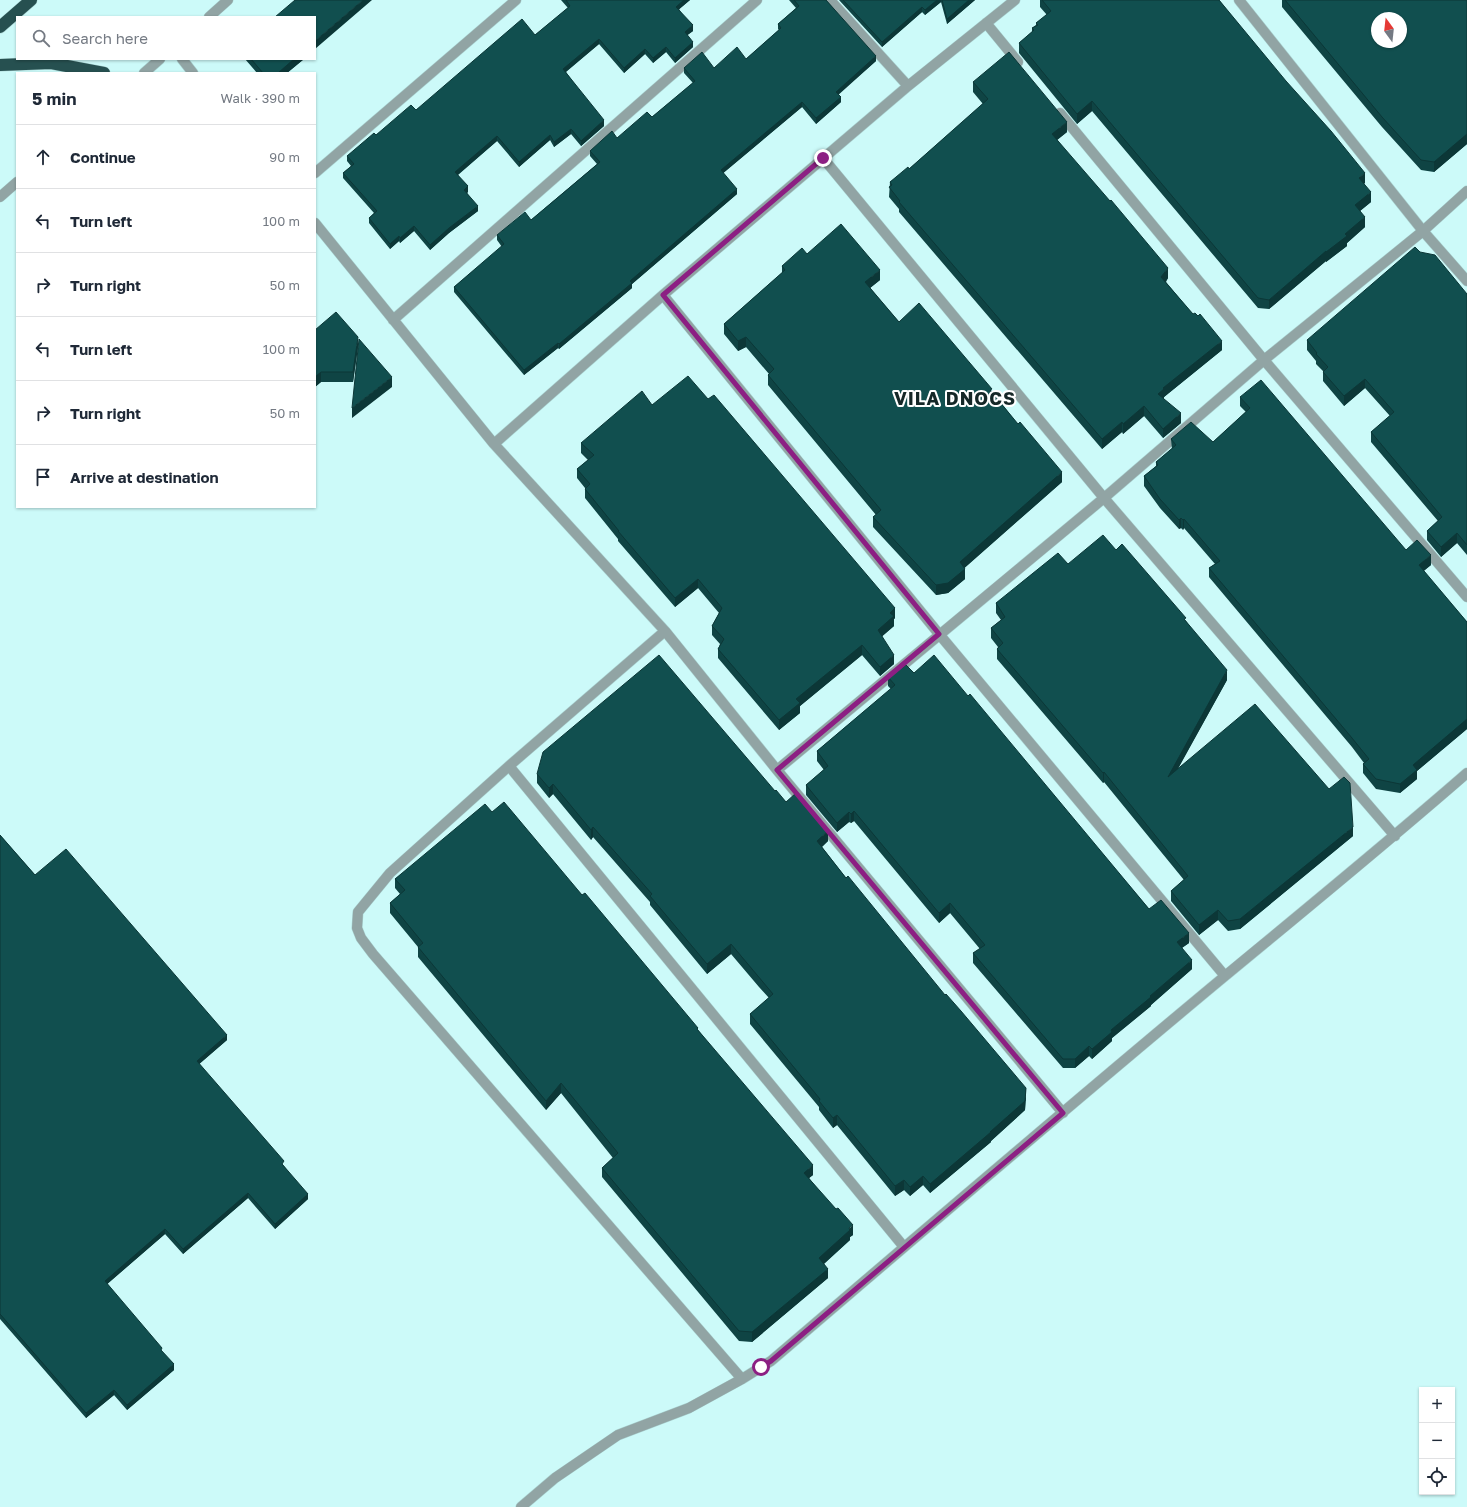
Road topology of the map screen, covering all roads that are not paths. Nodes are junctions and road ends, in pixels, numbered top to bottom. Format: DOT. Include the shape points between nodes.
graph roads {
  1 [pos="31,0"];
  2 [pos="228,0"];
  3 [pos="516,0"];
  4 [pos="757,0"];
  5 [pos="830,0"];
  6 [pos="1015,0"];
  7 [pos="1239,0"];
  8 [pos="210,16"];
  9 [pos="986,23"];
  10 [pos="0,27"];
  11 [pos="159,60"];
  12 [pos="183,60"];
  13 [pos="0,65"];
  14 [pos="99,72"];
  15 [pos="145,72"];
  16 [pos="192,72"];
  17 [pos="1026,72"];
  18 [pos="908,86"];
  19 [pos="1052,103"];
  20 [pos="823,158"];
  21 [pos="316,172"];
  22 [pos="16,183"];
  23 [pos="1467,191"];
  24 [pos="0,196"];
  25 [pos="316,224"];
  26 [pos="1423,231"];
  27 [pos="1467,281"];
  28 [pos="663,295"];
  29 [pos="393,320"];
  30 [pos="1264,360"];
  31 [pos="494,444"];
  32 [pos="1104,498"];
  33 [pos="1467,597"];
  34 [pos="665,631"];
  35 [pos="939,634"];
  36 [pos="509,766"];
  37 [pos="777,770"];
  38 [pos="1467,773"];
  39 [pos="1395,836"];
  40 [pos="1225,976"];
  41 [pos="1063,1113"];
  42 [pos="904,1247"];
  43 [pos="742,1379"];
  44 [pos="521,1507"];
  1 -- 10 [label="highway"];
  2 -- 8 [label="street"];
  3 -- 21 [label="street"];
  4 -- 29 [label="street"];
  5 -- 18 [label="street"];
  6 -- 9 [label="street"];
  7 -- 26 [label="street"];
  9 -- 17 [label="street"];
  9 -- 18 [label="street"];
  11 -- 15 [label="street"];
  12 -- 16 [label="street"];
  13 -- 14 [label="highway" via="50,63"];
  18 -- 20 [label="street"];
  19 -- 30 [label="street"];
  20 -- 28 [label="street"];
  20 -- 32 [label="street"];
  22 -- 24 [label="street"];
  23 -- 26 [label="street"];
  25 -- 29 [label="street"];
  26 -- 27 [label="street"];
  26 -- 30 [label="street"];
  28 -- 31 [label="street"];
  28 -- 35 [label="street"];
  29 -- 31 [label="street"];
  30 -- 32 [label="street"];
  30 -- 33 [label="street"];
  31 -- 34 [label="street"];
  32 -- 35 [label="street"];
  32 -- 39 [label="street"];
  34 -- 36 [label="street"];
  34 -- 37 [label="street"];
  35 -- 37 [label="street"];
  35 -- 40 [label="street"];
  36 -- 42 [label="street"];
  36 -- 43 [label="street" via="390,873 358,912 357,928 373,954"];
  37 -- 41 [label="street"];
  38 -- 39 [label="street"];
  39 -- 40 [label="street"];
  40 -- 41 [label="street"];
  41 -- 42 [label="street"];
  42 -- 43 [label="street" via="771,1361"];
  43 -- 44 [label="street" via="689,1408 618,1435 555,1478"];
}
